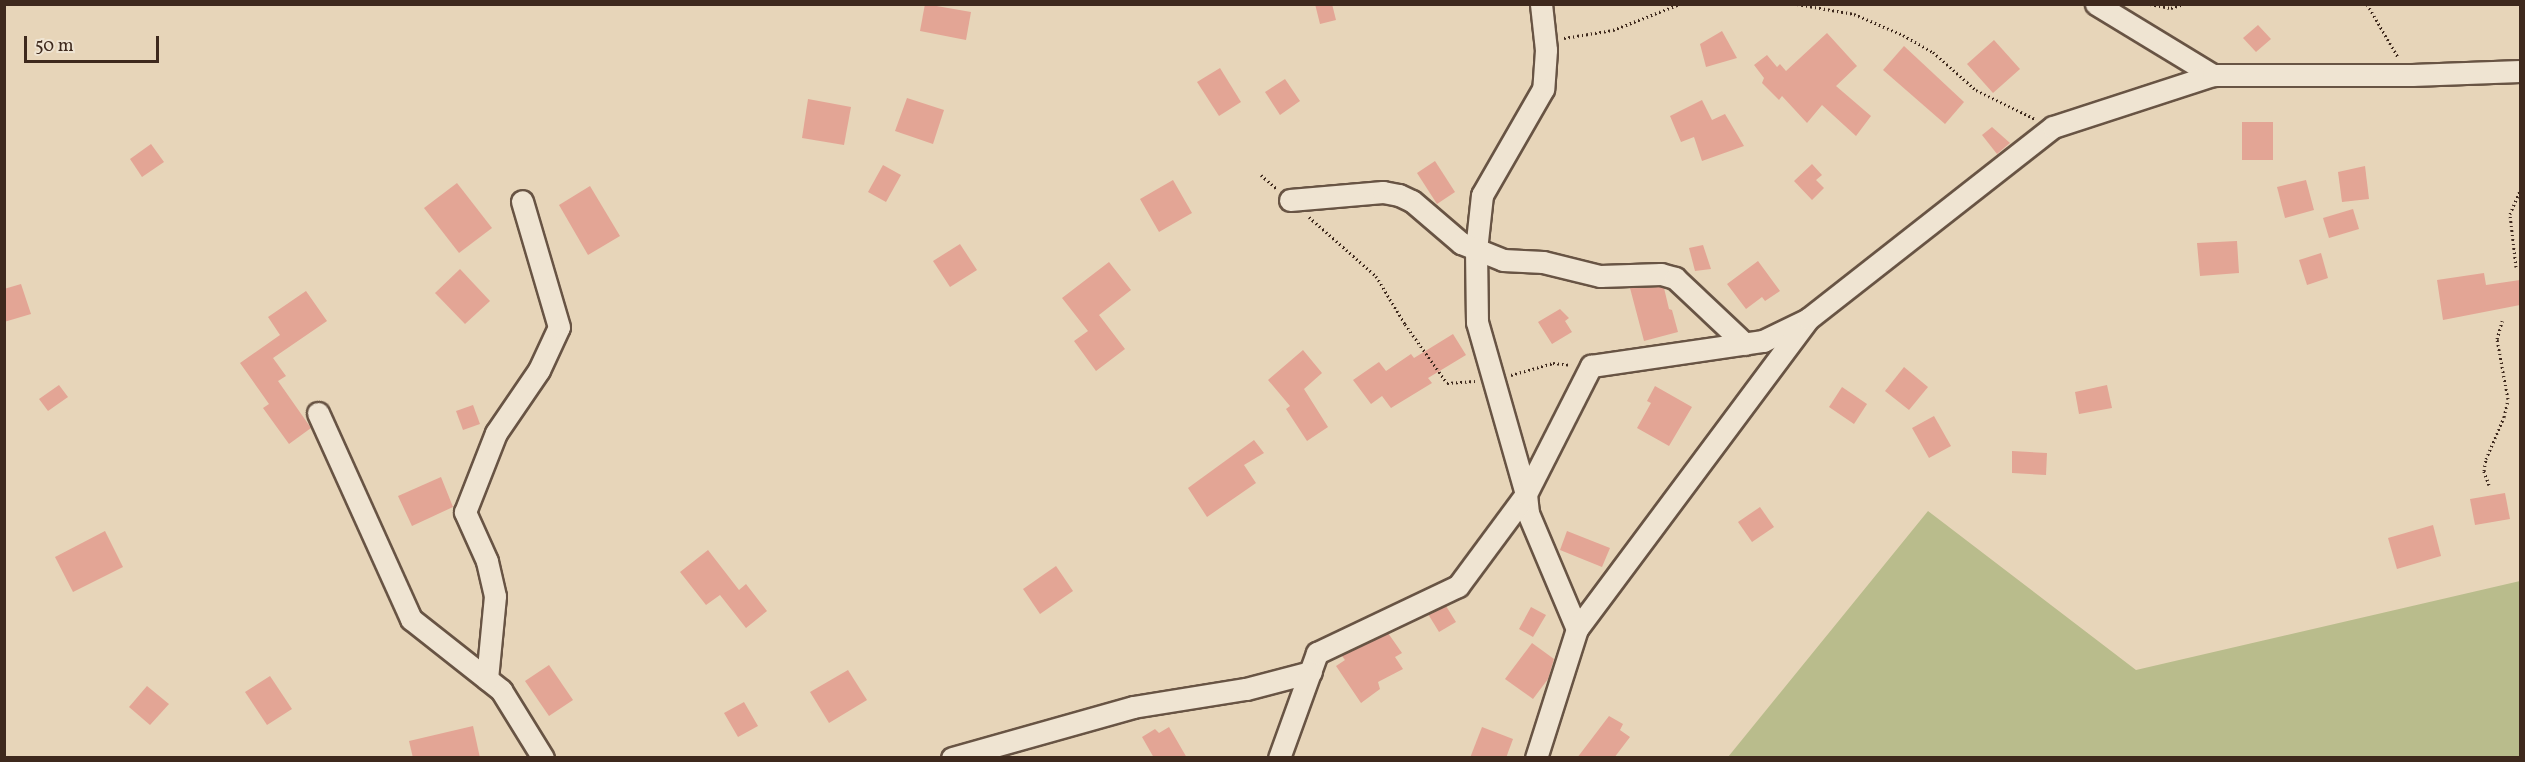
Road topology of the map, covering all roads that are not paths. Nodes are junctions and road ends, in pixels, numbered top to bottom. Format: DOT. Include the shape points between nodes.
graph roads {
  1 [pos="1541,4"];
  2 [pos="2096,4"];
  3 [pos="2520,71"];
  4 [pos="2213,75"];
  5 [pos="1290,200"];
  6 [pos="522,201"];
  7 [pos="1476,249"];
  8 [pos="1808,319"];
  9 [pos="1745,344"];
  10 [pos="318,413"];
  11 [pos="1526,494"];
  12 [pos="1576,629"];
  13 [pos="1311,672"];
  14 [pos="487,679"];
  15 [pos="543,758"];
  16 [pos="952,758"];
  17 [pos="1279,758"];
  18 [pos="1536,758"];
  1 -- 7 [label="street" via="1545,39 1543,89 1482,195"];
  2 -- 4 [label="street"];
  3 -- 4 [label="street"];
  4 -- 8 [label="street" via="2053,127"];
  5 -- 7 [label="street" via="1383,192 1399,195 1412,201 1461,243"];
  6 -- 14 [label="street" via="559,327 539,370 496,433 465,512 488,561 495,596"];
  7 -- 9 [label="street" via="1503,260 1543,262 1600,276 1661,274 1675,278"];
  7 -- 11 [label="street" via="1477,322"];
  8 -- 9 [label="street" via="1763,341"];
  8 -- 12 [label="street"];
  9 -- 11 [label="street" via="1591,366"];
  10 -- 14 [label="street" via="411,619"];
  11 -- 12 [label="street" via="1528,513"];
  11 -- 13 [label="street" via="1458,586 1317,653"];
  12 -- 18 [label="street"];
  13 -- 16 [label="street" via="1246,689 1133,707"];
  13 -- 17 [label="street"];
  14 -- 15 [label="street" via="501,690"];
}
